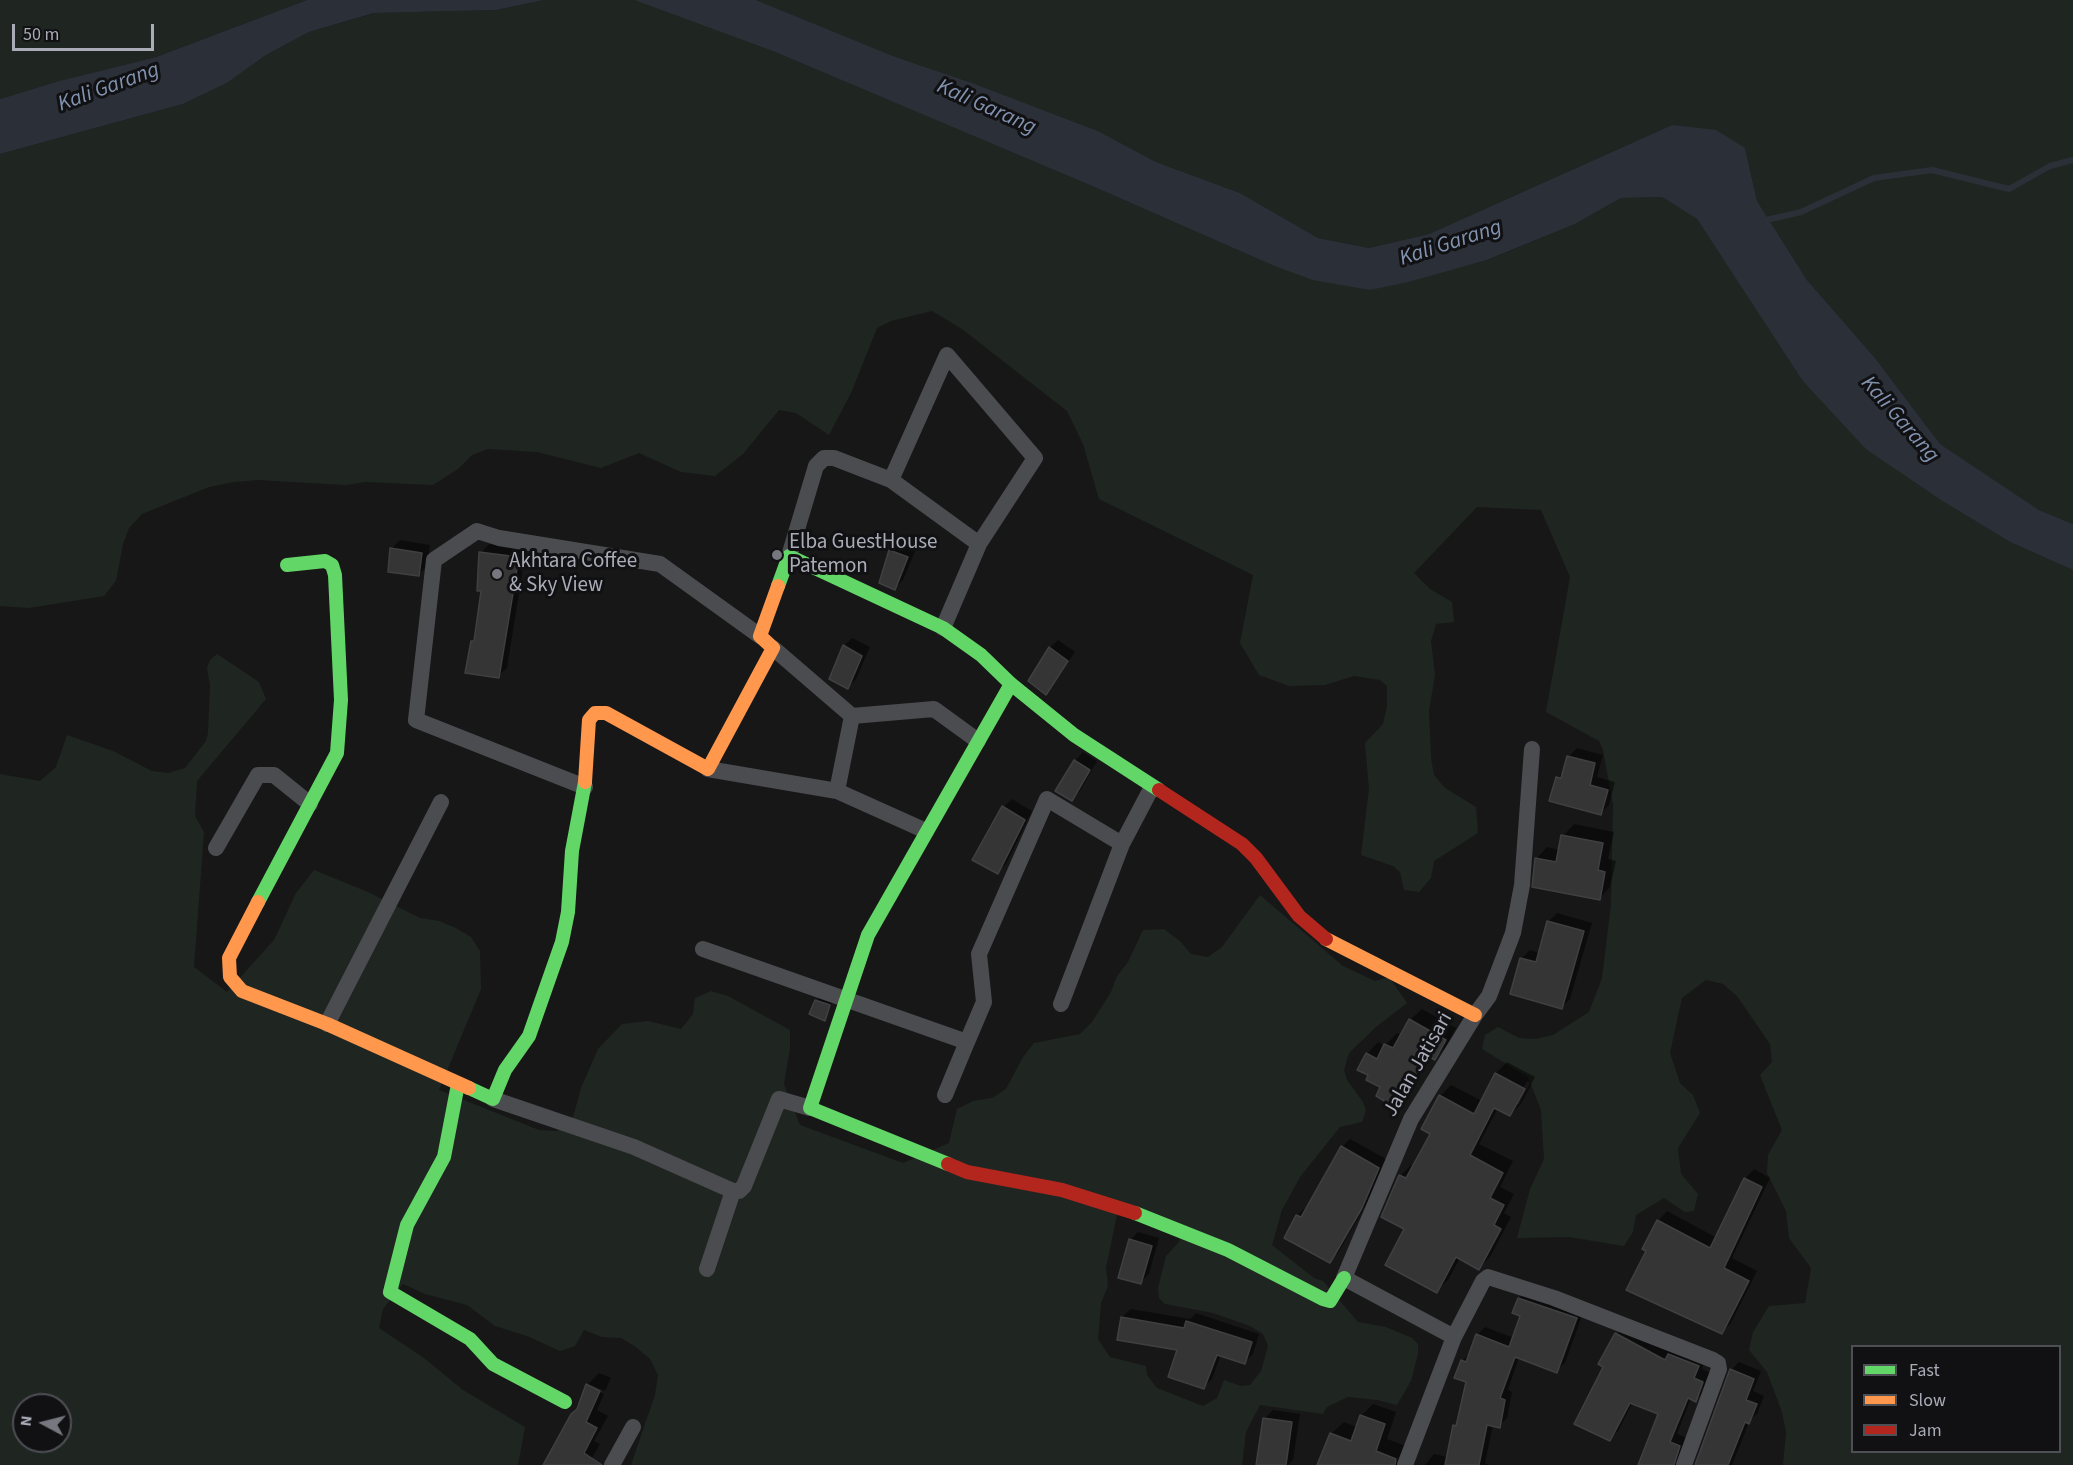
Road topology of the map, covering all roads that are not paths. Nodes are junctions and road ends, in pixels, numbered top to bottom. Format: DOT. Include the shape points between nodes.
graph roads {
  1 [pos="891,480"];
  2 [pos="979,544"];
  3 [pos="789,556"];
  4 [pos="287,565"];
  5 [pos="943,627"];
  6 [pos="760,636"];
  7 [pos="773,648"];
  8 [pos="1011,684"];
  9 [pos="852,716"];
  10 [pos="978,741"];
  11 [pos="1532,749"];
  12 [pos="708,769"];
  13 [pos="585,787"];
  14 [pos="1152,787"];
  15 [pos="837,791"];
  16 [pos="441,802"];
  17 [pos="310,804"];
  18 [pos="926,831"];
  19 [pos="1122,844"];
  20 [pos="216,848"];
  21 [pos="703,949"];
  22 [pos="846,999"];
  23 [pos="1061,1004"];
  24 [pos="1475,1015"];
  25 [pos="327,1024"];
  26 [pos="967,1042"];
  27 [pos="458,1084"];
  28 [pos="945,1095"];
  29 [pos="493,1099"];
  30 [pos="810,1108"];
  31 [pos="733,1191"];
  32 [pos="707,1269"];
  33 [pos="1344,1278"];
  34 [pos="1454,1337"];
  35 [pos="565,1402"];
  36 [pos="633,1427"];
  37 [pos="612,1465"];
  38 [pos="1405,1465"];
  39 [pos="1684,1465"];
  1 -- 2 [label="street"];
  1 -- 2 [label="street" via="947,355 1035,458"];
  1 -- 3 [label="street" via="834,458 824,458 816,466"];
  2 -- 5 [label="street"];
  3 -- 5 [label="street"];
  3 -- 6 [label="street"];
  4 -- 17 [label="street" via="325,561 335,575 341,700 337,753"];
  5 -- 8 [label="street"];
  6 -- 7 [label="street"];
  6 -- 13 [label="street" via="660,564 477,531 434,560 416,720"];
  7 -- 9 [label="street"];
  7 -- 12 [label="street"];
  8 -- 10 [label="street"];
  8 -- 14 [label="street" via="1074,735"];
  9 -- 10 [label="street" via="934,709"];
  9 -- 15 [label="street"];
  10 -- 18 [label="street"];
  11 -- 24 [label="street, Jalan Jatisari" via="1522,885 1513,933 1490,996"];
  12 -- 13 [label="street" via="606,713 595,713 589,720"];
  12 -- 15 [label="street"];
  13 -- 29 [label="street" via="572,851 568,912 556,965 529,1036 505,1070"];
  14 -- 19 [label="street"];
  14 -- 24 [label="street" via="1242,844 1299,916 1332,944"];
  15 -- 18 [label="street"];
  16 -- 25 [label="street"];
  17 -- 20 [label="street" via="274,775 258,775"];
  17 -- 25 [label="street" via="229,958 230,977 242,991"];
  18 -- 22 [label="street" via="868,935"];
  19 -- 23 [label="street"];
  19 -- 26 [label="street" via="1047,799 979,954 984,1002"];
  21 -- 22 [label="street"];
  22 -- 26 [label="street"];
  22 -- 30 [label="street"];
  24 -- 33 [label="street, Jalan Jatisari" via="1411,1119"];
  25 -- 27 [label="street"];
  26 -- 28 [label="street"];
  27 -- 29 [label="street"];
  27 -- 35 [label="street" via="444,1157 407,1225 390,1292 470,1339 493,1364"];
  29 -- 31 [label="street" via="634,1147"];
  30 -- 31 [label="street" via="779,1099 744,1186"];
  30 -- 33 [label="street" via="967,1172 1062,1190 1139,1214 1228,1250 1323,1299 1330,1301"];
  31 -- 32 [label="street"];
  33 -- 34 [label="street"];
  34 -- 38 [label="street"];
  34 -- 39 [label="street" via="1488,1277 1713,1359 1719,1369"];
  36 -- 37 [label="street"];
}
